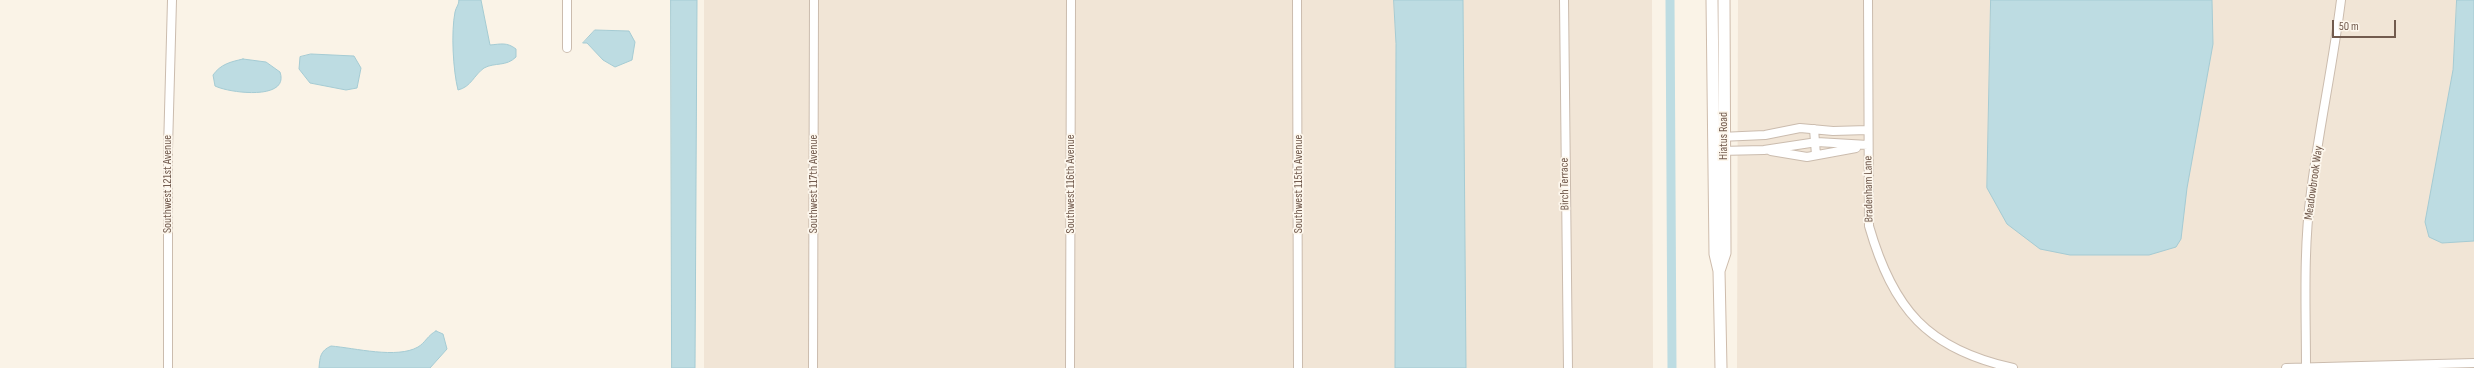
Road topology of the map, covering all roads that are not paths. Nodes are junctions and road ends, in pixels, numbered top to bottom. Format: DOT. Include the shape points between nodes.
graph roads {
  1 [pos="172,0"];
  2 [pos="567,0"];
  3 [pos="814,0"];
  4 [pos="1071,0"];
  5 [pos="1297,0"];
  6 [pos="1564,0"];
  7 [pos="1712,0"];
  8 [pos="1724,0"];
  9 [pos="1868,0"];
  10 [pos="2341,0"];
  11 [pos="567,48"];
  12 [pos="1814,129"];
  13 [pos="1868,130"];
  14 [pos="1719,137"];
  15 [pos="1814,143"];
  16 [pos="1868,146"];
  17 [pos="1764,150"];
  18 [pos="1719,151"];
  19 [pos="1816,155"];
  20 [pos="2474,363"];
  21 [pos="168,368"];
  22 [pos="813,368"];
  23 [pos="1070,368"];
  24 [pos="1298,368"];
  25 [pos="1568,368"];
  26 [pos="1721,368"];
  27 [pos="2013,368"];
  28 [pos="2286,368"];
  29 [pos="2306,368"];
  1 -- 21 [label="street, Southwest 121st Avenue" via="168,149"];
  2 -- 11 [label="street"];
  3 -- 22 [label="street, Southwest 117th Avenue"];
  4 -- 23 [label="street, Southwest 116th Avenue"];
  5 -- 24 [label="street, Southwest 115th Avenue"];
  6 -- 25 [label="street, Birch Terrace"];
  7 -- 14 [label="street, Hiatus Road"];
  8 -- 14 [label="street, Hiatus Road"];
  9 -- 13 [label="street, Bradenham Lane"];
  10 -- 29 [label="street, Meadowbrook Way" via="2305,249"];
  12 -- 13 [label="street"];
  12 -- 14 [label="street" via="1800,128 1765,135"];
  12 -- 15 [label="street"];
  13 -- 16 [label="street, Bradenham Lane"];
  14 -- 18 [label="street, Hiatus Road"];
  15 -- 16 [label="street"];
  15 -- 17 [label="street"];
  15 -- 19 [label="street"];
  16 -- 19 [label="street"];
  16 -- 27 [label="street, Bradenham Lane" via="1869,226 1878,259 1898,300 1927,332 1951,348 1990,363"];
  17 -- 18 [label="street"];
  17 -- 19 [label="street" via="1807,157"];
  18 -- 26 [label="street, Hiatus Road" via="1715,254 1719,271"];
  20 -- 29 [label="street"];
  28 -- 29 [label="street"];
}
